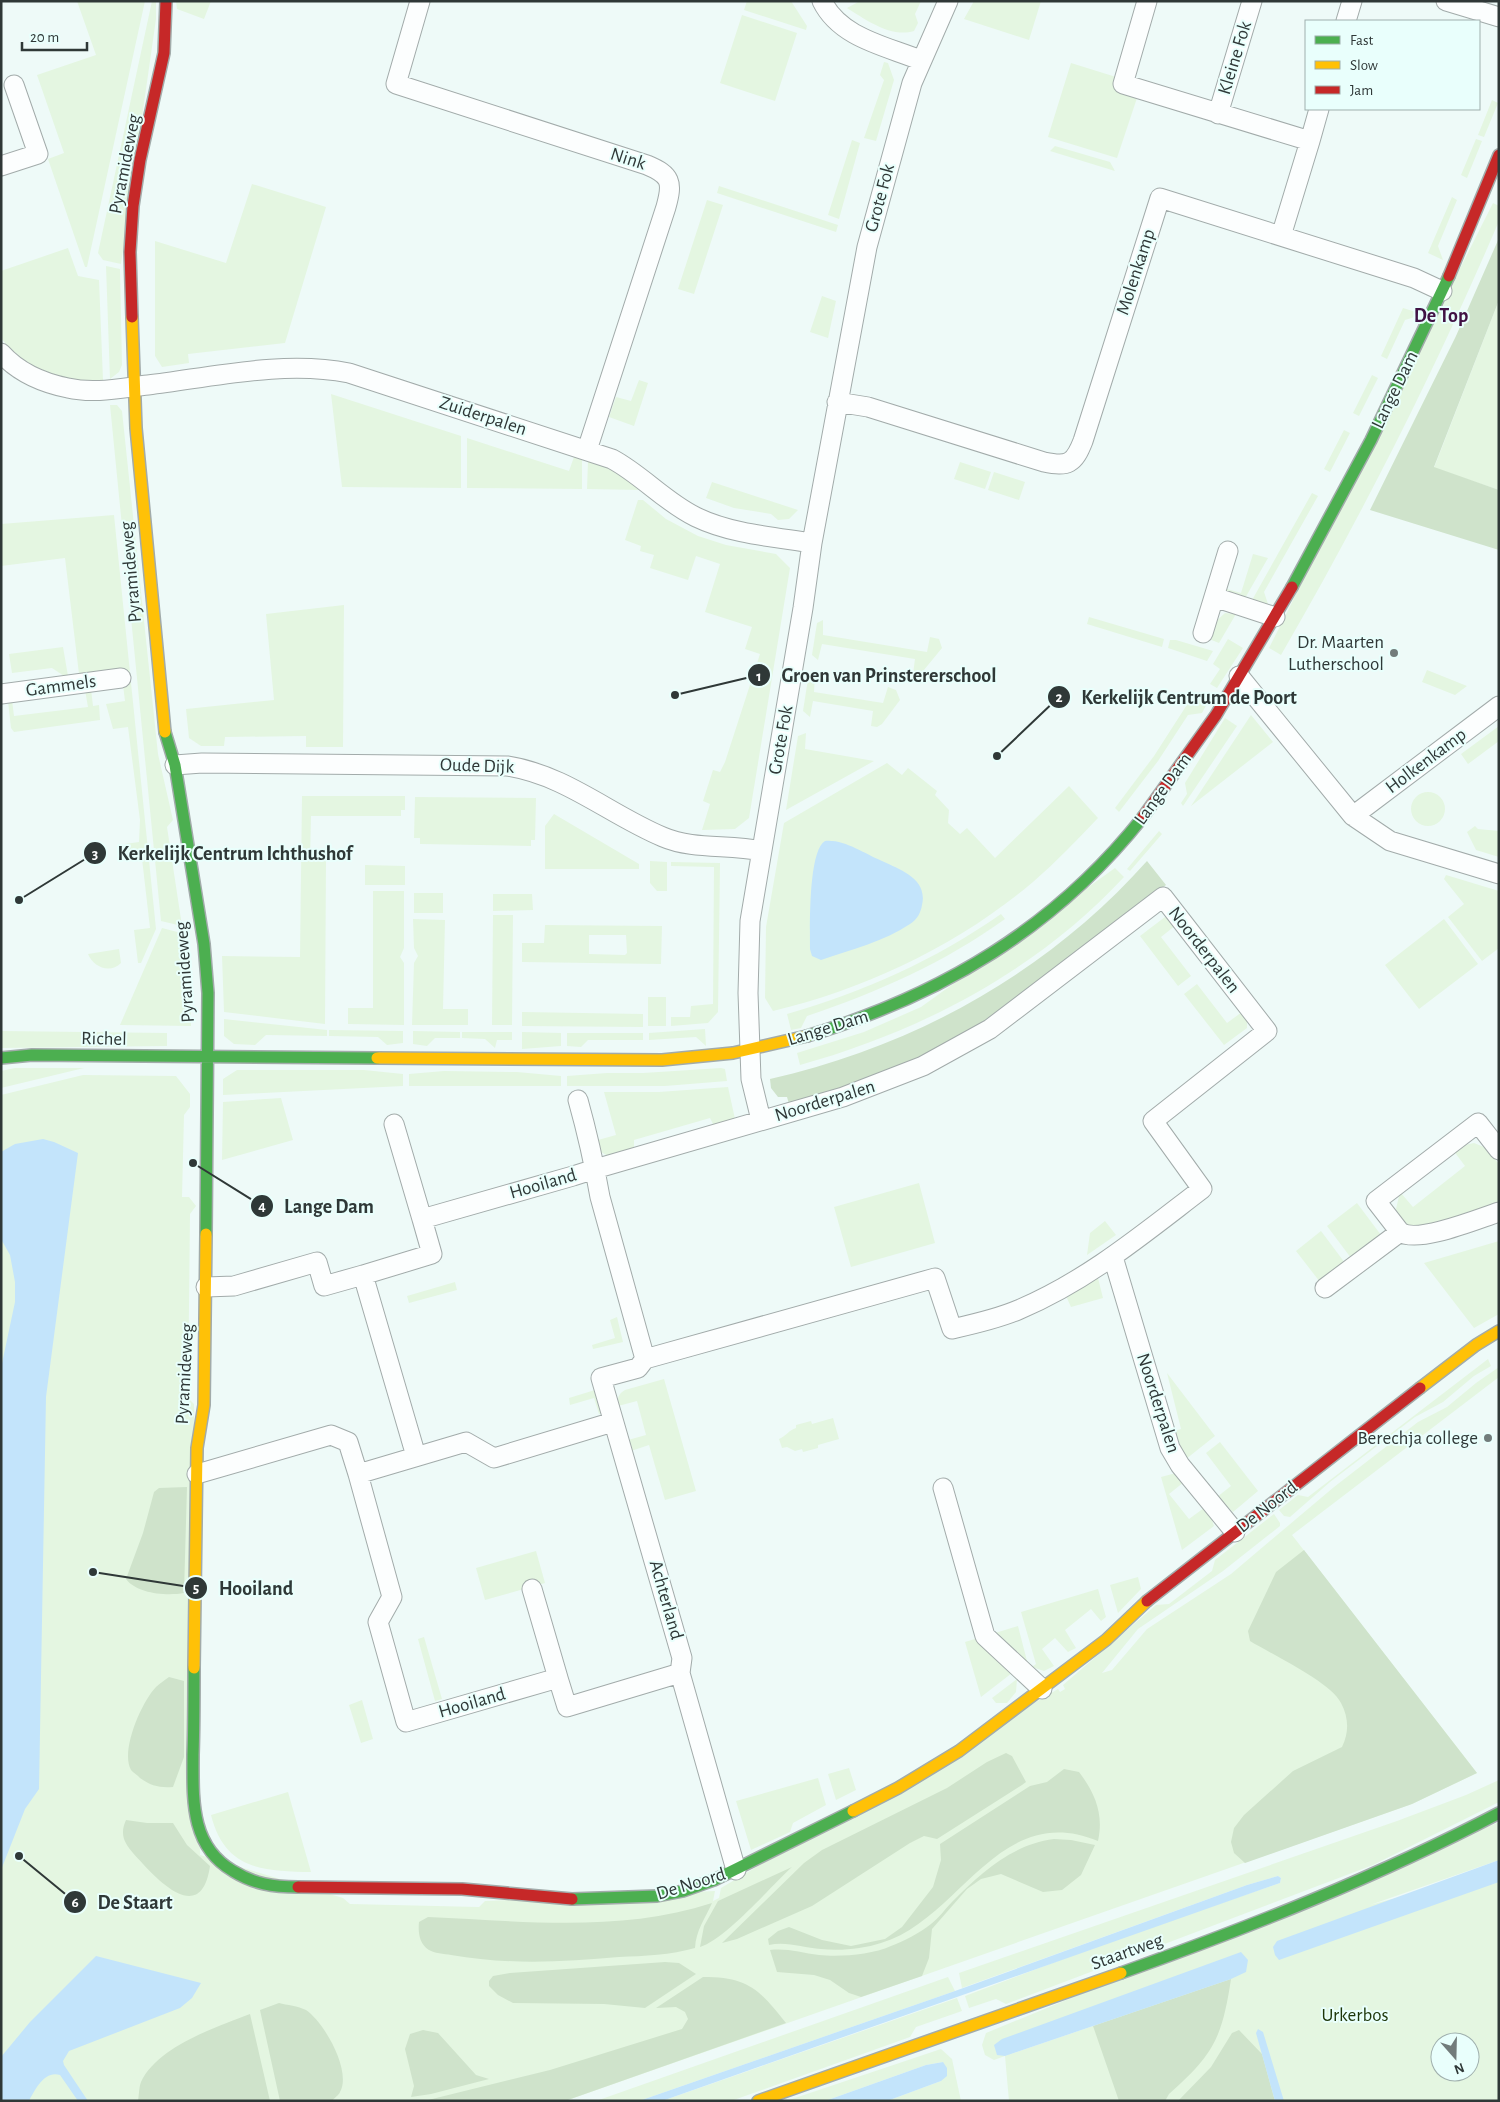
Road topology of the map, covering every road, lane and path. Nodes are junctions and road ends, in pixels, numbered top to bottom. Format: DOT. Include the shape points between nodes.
graph roads {
  1 [pos="166,1"];
  2 [pos="420,1"];
  3 [pos="822,1"];
  4 [pos="948,1"];
  5 [pos="1147,1"];
  6 [pos="1252,1"];
  7 [pos="1352,1"];
  8 [pos="1446,1"];
  9 [pos="1499,17"];
  10 [pos="1346,20"];
  11 [pos="920,60"];
  12 [pos="14,85"];
  13 [pos="1319,110"];
  14 [pos="1218,114"];
  15 [pos="1310,141"];
  16 [pos="1499,155"];
  17 [pos="1,166"];
  18 [pos="1281,236"];
  19 [pos="1442,291"];
  20 [pos="1,353"];
  21 [pos="134,387"];
  22 [pos="838,402"];
  23 [pos="588,450"];
  24 [pos="812,543"];
  25 [pos="1228,552"];
  26 [pos="1214,597"];
  27 [pos="1275,616"];
  28 [pos="1203,633"];
  29 [pos="1239,676"];
  30 [pos="121,678"];
  31 [pos="1,694"];
  32 [pos="1499,706"];
  33 [pos="175,765"];
  34 [pos="1353,816"];
  35 [pos="761,851"];
  36 [pos="1499,874"];
  37 [pos="750,1051"];
  38 [pos="206,1057"];
  39 [pos="1,1058"];
  40 [pos="578,1100"];
  41 [pos="761,1120"];
  42 [pos="394,1124"];
  43 [pos="1499,1150"];
  44 [pos="595,1169"];
  45 [pos="1499,1212"];
  46 [pos="422,1219"];
  47 [pos="1400,1232"];
  48 [pos="1113,1257"];
  49 [pos="363,1275"];
  50 [pos="206,1287"];
  51 [pos="1325,1288"];
  52 [pos="1499,1332"];
  53 [pos="644,1359"];
  54 [pos="613,1422"];
  55 [pos="416,1456"];
  56 [pos="196,1474"];
  57 [pos="358,1474"];
  58 [pos="943,1488"];
  59 [pos="1235,1532"];
  60 [pos="532,1588"];
  61 [pos="680,1673"];
  62 [pos="558,1678"];
  63 [pos="1042,1689"];
  64 [pos="1499,1812"];
  65 [pos="736,1870"];
  66 [pos="290,1887"];
  67 [pos="758,2101"];
  1 -- 21 [label="street, Pyramideweg" via="162,64 140,160 131,224"];
  2 -- 23 [label="street, Nink" via="396,84 647,165 665,173 668,178 670,190 666,207"];
  3 -- 11 [label="street" via="852,32"];
  4 -- 11 [label="street, Grote Fok"];
  5 -- 14 [label="street" via="1123,84"];
  6 -- 14 [label="street, Kleine Fok"];
  7 -- 10 [label="street"];
  8 -- 9 [label="street"];
  11 -- 22 [label="street, Grote Fok" via="867,247"];
  12 -- 17 [label="street" via="38,154"];
  13 -- 15 [label="street"];
  14 -- 15 [label="street"];
  15 -- 18 [label="street"];
  16 -- 19 [label="street, Lange Dam"];
  18 -- 19 [label="street, Molenkamp" via="1414,278"];
  18 -- 22 [label="street, Molenkamp" via="1160,198 1083,441 1075,459 1068,464 1044,462 868,407"];
  19 -- 27 [label="street, Lange Dam" via="1357,467"];
  20 -- 21 [label="street, Zuiderpalen" via="26,373 56,385 95,390"];
  21 -- 23 [label="street, Zuiderpalen" via="281,369 324,369 376,381"];
  21 -- 33 [label="street, Pyramideweg" via="141,495 165,734"];
  22 -- 24 [label="street, Grote Fok"];
  23 -- 24 [label="street, Zuiderpalen" via="623,465 697,517 725,528"];
  24 -- 35 [label="street, Grote Fok"];
  25 -- 26 [label="street"];
  26 -- 27 [label="street"];
  26 -- 28 [label="street"];
  27 -- 29 [label="street, Lange Dam"];
  29 -- 34 [label="street"];
  29 -- 37 [label="street, Lange Dam" via="1172,779 1126,839 1085,882 1044,917 1010,943 936,987 875,1014"];
  30 -- 31 [label="street, Gammels"];
  32 -- 34 [label="street, Holkenkamp"];
  33 -- 35 [label="street, Oude Dijk" via="202,762 507,766 553,778 664,838 694,846 739,846"];
  33 -- 38 [label="street, Pyramideweg" via="205,956 208,993"];
  34 -- 36 [label="street" via="1390,841"];
  35 -- 37 [label="street, Grote Fok" via="750,921"];
  37 -- 38 [label="street, Lange Dam" via="702,1058 634,1061"];
  37 -- 41 [label="street, Noorderpalen" via="751,1079"];
  38 -- 39 [label="street, Richel" via="32,1055"];
  38 -- 50 [label="street, Pyramideweg"];
  40 -- 44 [label="street, Hooiland"];
  41 -- 44 [label="street, Noorderpalen"];
  41 -- 48 [label="street, Noorderpalen" via="875,1086 967,1043 1021,1007 1163,898 1267,1031 1153,1121 1202,1189"];
  42 -- 46 [label="street"];
  43 -- 47 [label="street" via="1478,1123 1376,1200"];
  44 -- 46 [label="street, Hooiland"];
  44 -- 53 [label="street"];
  45 -- 47 [label="street" via="1422,1235 1406,1236"];
  46 -- 49 [label="street" via="432,1254"];
  47 -- 51 [label="street"];
  48 -- 53 [label="street, Noorderpalen" via="1037,1302 993,1319 952,1329 935,1278"];
  48 -- 59 [label="street, Noorderpalen" via="1170,1448"];
  49 -- 50 [label="street" via="324,1286 317,1262 234,1286"];
  49 -- 55 [label="street"];
  50 -- 56 [label="street, Pyramideweg" via="204,1404"];
  52 -- 59 [label="street, De Noord" via="1476,1346"];
  53 -- 54 [label="street, Achterland" via="638,1368 601,1378"];
  54 -- 55 [label="street" via="494,1458 466,1442"];
  54 -- 61 [label="street, Achterland" via="682,1658"];
  55 -- 57 [label="street"];
  56 -- 57 [label="street, Hooiland" via="332,1435 348,1442"];
  56 -- 66 [label="street, Pyramideweg" via="194,1816 208,1852 223,1867 258,1884"];
  57 -- 62 [label="street, Hooiland" via="392,1597 378,1622 406,1722"];
  58 -- 63 [label="street" via="985,1636"];
  59 -- 63 [label="street, De Noord"];
  60 -- 62 [label="street"];
  61 -- 62 [label="street" via="567,1707"];
  61 -- 65 [label="street, Achterland"];
  63 -- 65 [label="street, De Noord" via="929,1770"];
  64 -- 67 [label="street, Staartweg" via="1386,1870 1306,1906"];
  65 -- 66 [label="street, De Noord" via="683,1891 631,1900 557,1899 462,1888"];
}
